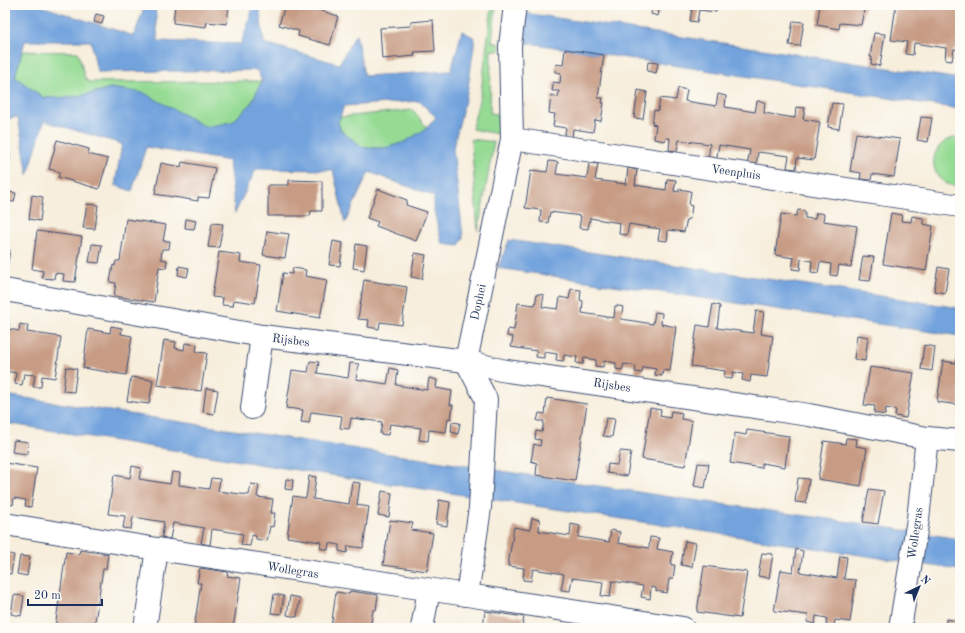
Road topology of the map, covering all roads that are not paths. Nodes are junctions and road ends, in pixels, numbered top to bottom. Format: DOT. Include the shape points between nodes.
graph roads {
  1 [pos="514,8"];
  2 [pos="512,140"];
  3 [pos="960,206"];
  4 [pos="5,290"];
  5 [pos="262,336"];
  6 [pos="466,361"];
  7 [pos="252,408"];
  8 [pos="927,438"];
  9 [pos="960,442"];
  10 [pos="5,524"];
  11 [pos="157,549"];
  12 [pos="429,590"];
  13 [pos="468,594"];
  14 [pos="145,628"];
  15 [pos="422,628"];
  16 [pos="683,628"];
  17 [pos="900,628"];
  1 -- 2 [label="street, Dophei" via="510,46"];
  2 -- 3 [label="street, Veenpluis"];
  2 -- 6 [label="street, Dophei"];
  4 -- 5 [label="street, Rijsbes"];
  5 -- 6 [label="street, Rijsbes"];
  5 -- 7 [label="street, Rijsbes"];
  6 -- 8 [label="street, Rijsbes" via="501,370 809,415"];
  6 -- 13 [label="street" via="486,399 480,508"];
  8 -- 9 [label="street, Rijsbes"];
  8 -- 17 [label="street, Wollegras" via="918,519"];
  10 -- 11 [label="street, Wollegras"];
  11 -- 12 [label="street, Wollegras"];
  11 -- 14 [label="street"];
  12 -- 13 [label="street, Wollegras"];
  12 -- 15 [label="street"];
  13 -- 16 [label="street, Wollegras"];
}
